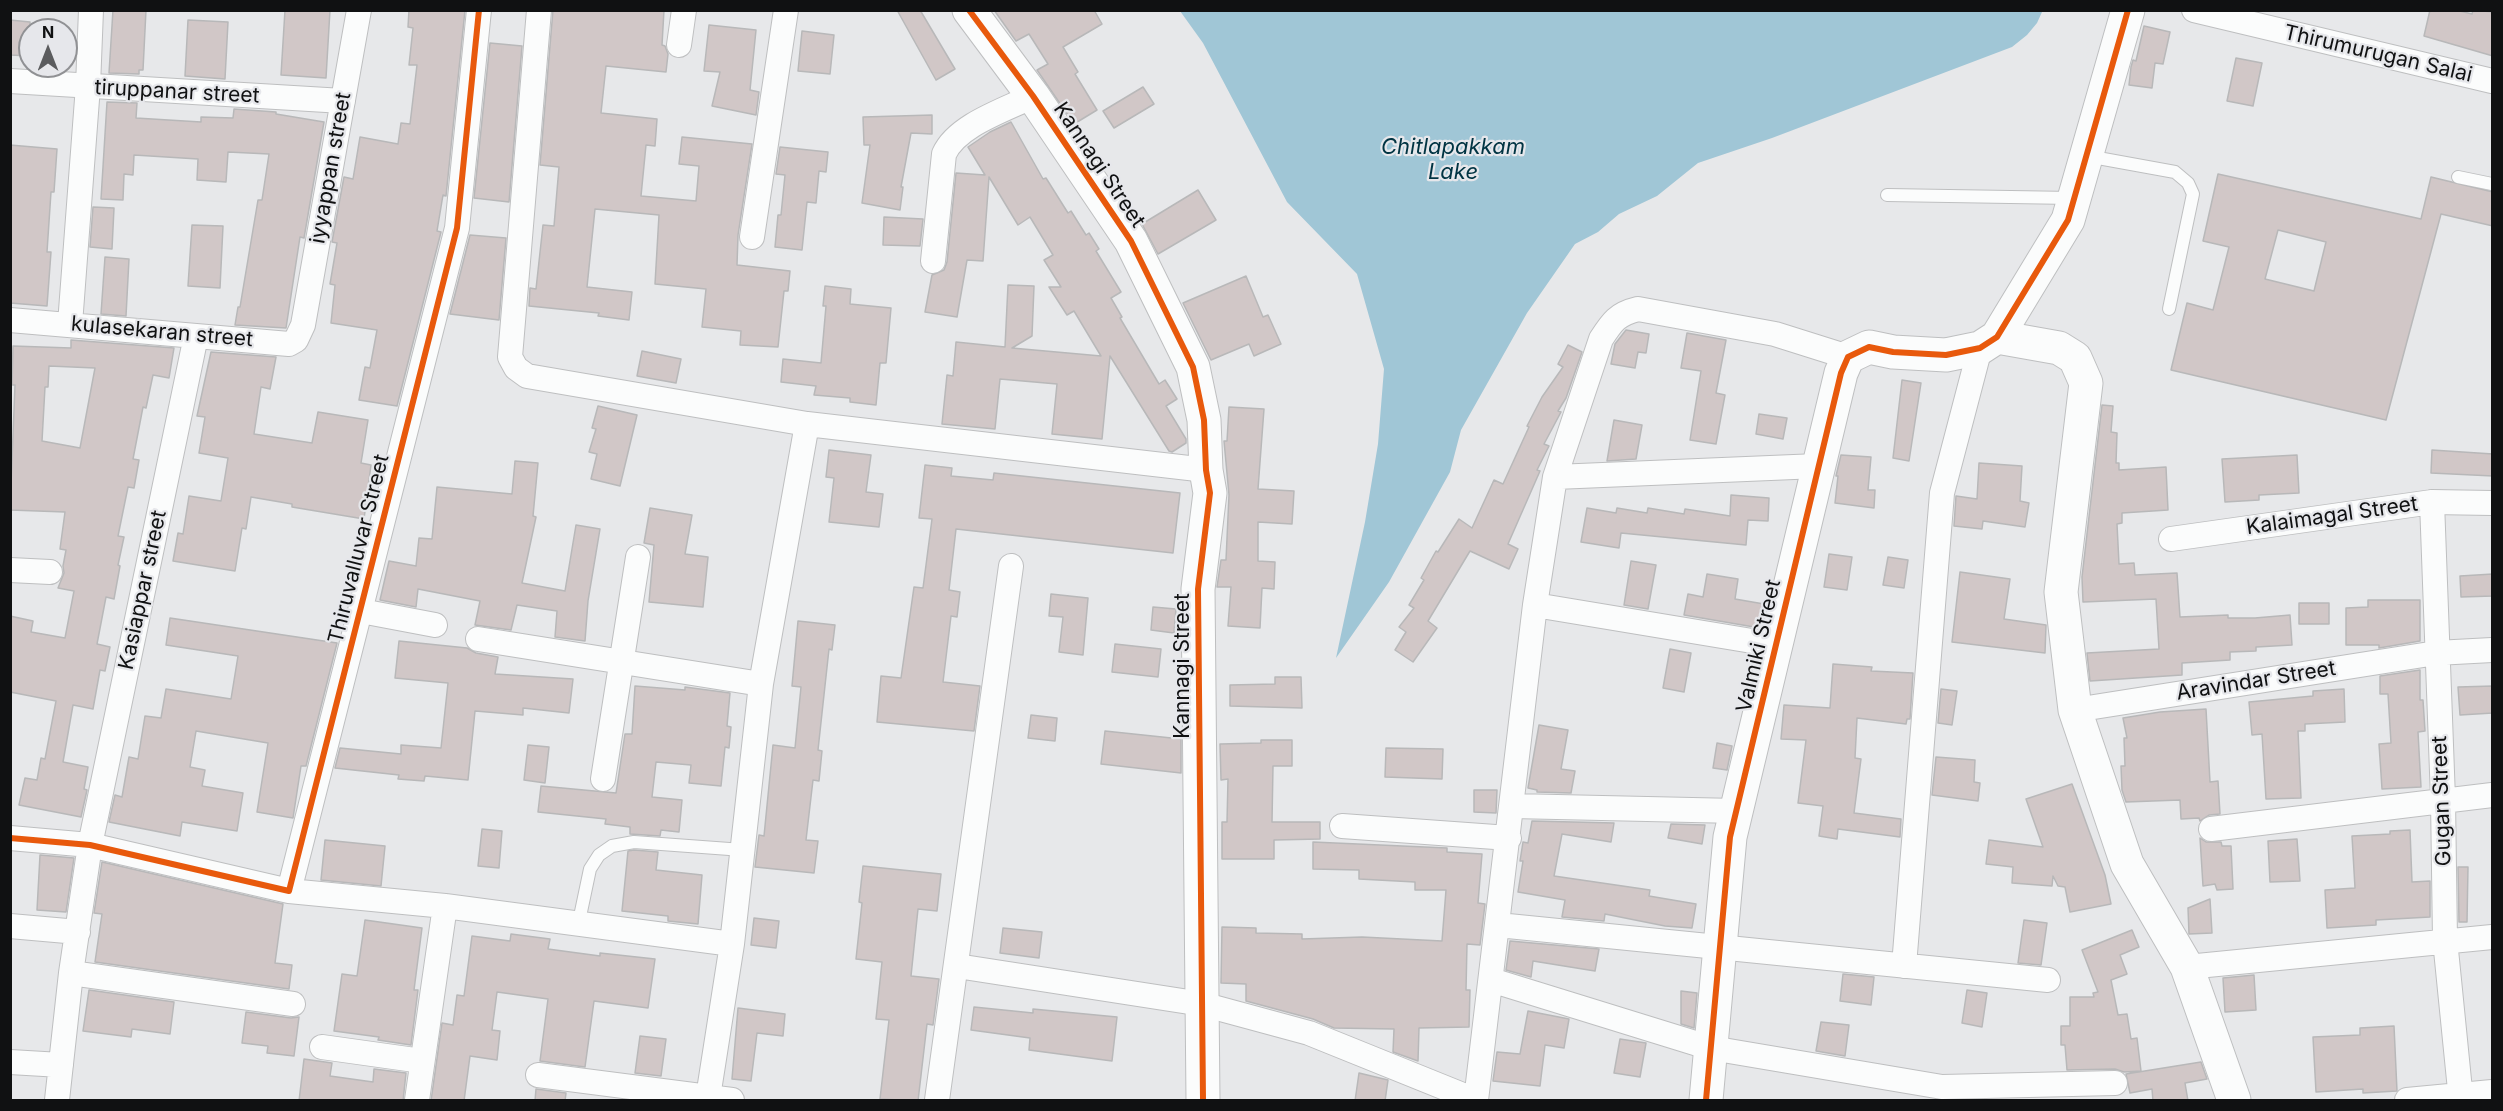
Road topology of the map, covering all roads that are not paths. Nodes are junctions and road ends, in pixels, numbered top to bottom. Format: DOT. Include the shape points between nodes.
graph roads {
  1 [pos="91,10"];
  2 [pos="359,10"];
  3 [pos="479,10"];
  4 [pos="539,10"];
  5 [pos="684,10"];
  6 [pos="786,10"];
  7 [pos="969,10"];
  8 [pos="2128,10"];
  9 [pos="2194,10"];
  10 [pos="680,45"];
  11 [pos="10,81"];
  12 [pos="2493,81"];
  13 [pos="88,86"];
  14 [pos="1033,96"];
  15 [pos="343,101"];
  16 [pos="2087,156"];
  17 [pos="2457,177"];
  18 [pos="2493,184"];
  19 [pos="1887,195"];
  20 [pos="2075,198"];
  21 [pos="752,237"];
  22 [pos="933,261"];
  23 [pos="2169,309"];
  24 [pos="10,320"];
  25 [pos="70,324"];
  26 [pos="303,325"];
  27 [pos="196,336"];
  28 [pos="1989,343"];
  29 [pos="1848,357"];
  30 [pos="807,424"];
  31 [pos="1818,466"];
  32 [pos="1206,470"];
  33 [pos="1555,477"];
  34 [pos="2432,502"];
  35 [pos="2493,503"];
  36 [pos="2171,539"];
  37 [pos="638,557"];
  38 [pos="1011,566"];
  39 [pos="10,570"];
  40 [pos="50,572"];
  41 [pos="1535,605"];
  42 [pos="361,611"];
  43 [pos="435,625"];
  44 [pos="478,639"];
  45 [pos="1776,645"];
  46 [pos="2493,650"];
  47 [pos="2436,653"];
  48 [pos="620,661"];
  49 [pos="761,684"];
  50 [pos="2075,710"];
  51 [pos="603,779"];
  52 [pos="2493,795"];
  53 [pos="2443,800"];
  54 [pos="1512,806"];
  55 [pos="1737,811"];
  56 [pos="1342,826"];
  57 [pos="2211,829"];
  58 [pos="10,838"];
  59 [pos="1509,838"];
  60 [pos="90,845"];
  61 [pos="743,850"];
  62 [pos="289,891"];
  63 [pos="445,906"];
  64 [pos="1498,925"];
  65 [pos="10,926"];
  66 [pos="578,926"];
  67 [pos="78,932"];
  68 [pos="2493,937"];
  69 [pos="2445,940"];
  70 [pos="732,944"];
  71 [pos="1720,946"];
  72 [pos="957,966"];
  73 [pos="1904,966"];
  74 [pos="2187,967"];
  75 [pos="71,973"];
  76 [pos="1491,980"];
  77 [pos="2048,980"];
  78 [pos="293,1004"];
  79 [pos="1202,1004"];
  80 [pos="322,1047"];
  81 [pos="1711,1048"];
  82 [pos="422,1061"];
  83 [pos="10,1062"];
  84 [pos="61,1065"];
  85 [pos="538,1075"];
  86 [pos="2115,1083"];
  87 [pos="2493,1092"];
  88 [pos="708,1097"];
  89 [pos="2460,1097"];
  90 [pos="57,1101"];
  91 [pos="417,1101"];
  92 [pos="732,1101"];
  93 [pos="937,1101"];
  94 [pos="1203,1101"];
  95 [pos="1476,1101"];
  96 [pos="1706,1101"];
  97 [pos="2234,1101"];
  98 [pos="2408,1101"];
  1 -- 13 [label="street"];
  2 -- 15 [label="street, iyyappan street"];
  3 -- 42 [label="street, Thiruvalluvar Street" via="457,228"];
  4 -- 30 [label="street" via="510,357 516,368 527,376"];
  5 -- 10 [label="street"];
  6 -- 21 [label="street"];
  7 -- 14 [label="street, Kannagi Street"];
  8 -- 16 [label="street"];
  9 -- 12 [label="street, Thirumurugan Salai"];
  11 -- 13 [label="street, tiruppanar street"];
  13 -- 15 [label="street, tiruppanar street"];
  13 -- 25 [label="street"];
  14 -- 22 [label="street" via="966,129 948,144"];
  14 -- 32 [label="street, Kannagi Street" via="1131,241 1193,367 1204,420"];
  15 -- 26 [label="street, iyyappan street"];
  16 -- 20 [label="street"];
  16 -- 23 [label="lane" via="2175,172 2188,183 2193,194"];
  17 -- 18 [label="lane"];
  19 -- 20 [label="lane"];
  20 -- 28 [label="street" via="2068,220"];
  24 -- 25 [label="street, kulasekaran street"];
  25 -- 27 [label="street, kulasekaran street"];
  26 -- 27 [label="street, kulasekaran street" via="296,340 289,344"];
  27 -- 60 [label="street, Kasiappar street"];
  28 -- 29 [label="street" via="1946,355 1869,347"];
  28 -- 50 [label="street" via="2060,348 2075,358 2086,382 2061,592"];
  28 -- 73 [label="street" via="1942,493"];
  29 -- 31 [label="street, Valmiki Street"];
  29 -- 33 [label="street" via="1775,334 1638,309 1623,313 1601,339"];
  30 -- 32 [label="street"];
  30 -- 49 [label="street"];
  31 -- 33 [label="street"];
  31 -- 45 [label="street, Valmiki Street"];
  32 -- 79 [label="street, Kannagi Street" via="1210,493 1198,589"];
  33 -- 41 [label="street"];
  34 -- 35 [label="street, Kalaimagal Street"];
  34 -- 36 [label="street, Kalaimagal Street"];
  34 -- 47 [label="street, Gugan Street"];
  37 -- 48 [label="street"];
  38 -- 72 [label="street"];
  39 -- 40 [label="street"];
  41 -- 45 [label="street"];
  41 -- 54 [label="street"];
  42 -- 43 [label="street"];
  42 -- 62 [label="street, Thiruvalluvar Street"];
  44 -- 48 [label="street"];
  45 -- 55 [label="street, Valmiki Street"];
  46 -- 47 [label="street, Aravindar Street"];
  47 -- 50 [label="street, Aravindar Street"];
  47 -- 53 [label="street, Gugan Street"];
  48 -- 49 [label="street"];
  48 -- 51 [label="street"];
  49 -- 61 [label="street"];
  50 -- 74 [label="street" via="2127,864"];
  52 -- 53 [label="street"];
  53 -- 57 [label="street"];
  53 -- 69 [label="street, Gugan Street"];
  54 -- 55 [label="street"];
  54 -- 59 [label="street"];
  55 -- 71 [label="street, Valmiki Street" via="1730,837"];
  56 -- 59 [label="street"];
  58 -- 60 [label="street"];
  59 -- 64 [label="street"];
  60 -- 62 [label="street"];
  60 -- 67 [label="street, Kasiappar street"];
  61 -- 66 [label="lane" via="634,842 612,846 590,868"];
  61 -- 70 [label="street"];
  62 -- 63 [label="street"];
  63 -- 66 [label="street"];
  63 -- 82 [label="street"];
  64 -- 71 [label="street"];
  64 -- 76 [label="street"];
  65 -- 67 [label="street"];
  66 -- 70 [label="street"];
  67 -- 75 [label="street, Kasiappar street"];
  68 -- 69 [label="street"];
  69 -- 74 [label="street"];
  69 -- 89 [label="street, Gugan Street"];
  70 -- 88 [label="street"];
  71 -- 73 [label="street"];
  71 -- 81 [label="street, Valmiki Street"];
  72 -- 79 [label="street"];
  72 -- 93 [label="street"];
  73 -- 77 [label="street"];
  74 -- 97 [label="street"];
  75 -- 78 [label="street"];
  75 -- 84 [label="street, Kasiappar street"];
  76 -- 81 [label="street"];
  76 -- 95 [label="street"];
  79 -- 94 [label="street, Kannagi Street"];
  79 -- 95 [label="street" via="1309,1033"];
  80 -- 82 [label="street"];
  81 -- 86 [label="street" via="1942,1087"];
  81 -- 96 [label="street, Valmiki Street"];
  82 -- 91 [label="street"];
  83 -- 84 [label="street"];
  84 -- 90 [label="street, Kasiappar street"];
  85 -- 88 [label="street"];
  87 -- 89 [label="street"];
  88 -- 92 [label="street"];
  89 -- 98 [label="street"];
}
